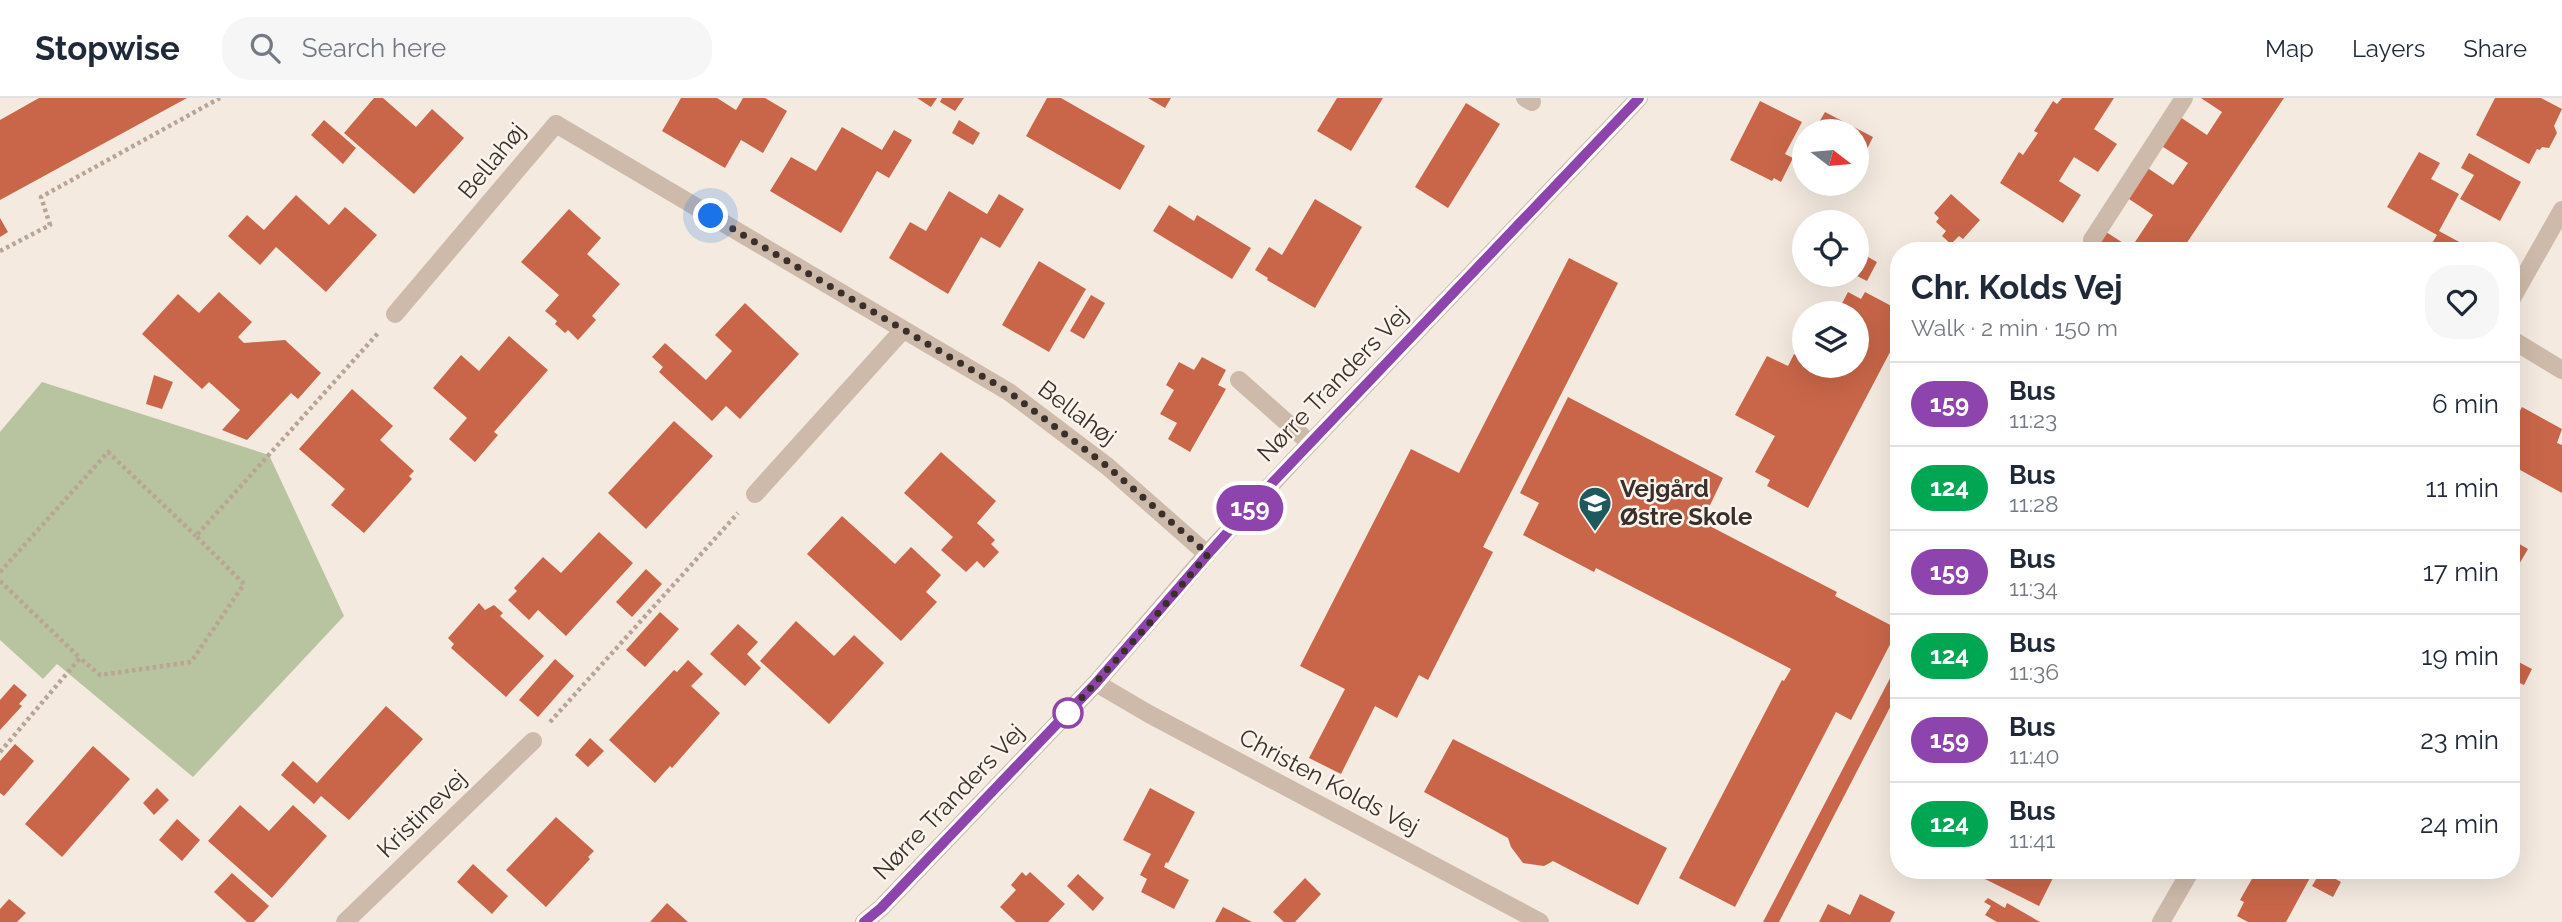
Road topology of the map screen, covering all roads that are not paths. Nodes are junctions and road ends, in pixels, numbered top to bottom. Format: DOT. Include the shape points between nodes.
graph roads {
  1 [pos="1639,98"];
  2 [pos="2177,101"];
  3 [pos="2562,210"];
  4 [pos="2092,240"];
  5 [pos="2520,284"];
  6 [pos="395,314"];
  7 [pos="903,330"];
  8 [pos="2520,344"];
  9 [pos="2562,370"];
  10 [pos="1240,380"];
  11 [pos="1310,443"];
  12 [pos="755,494"];
  13 [pos="1208,554"];
  14 [pos="1096,683"];
  15 [pos="533,741"];
  16 [pos="2185,879"];
  17 [pos="345,922"];
  18 [pos="864,922"];
  19 [pos="1540,922"];
  20 [pos="2161,922"];
  1 -- 11 [label="street, Nørre Tranders Vej"];
  2 -- 4 [label="street"];
  3 -- 5 [label="street"];
  6 -- 7 [label="street, Bellahøj" via="556,124"];
  7 -- 12 [label="street"];
  7 -- 13 [label="street, Bellahøj" via="1009,392 1107,466"];
  8 -- 9 [label="street"];
  10 -- 11 [label="street"];
  11 -- 13 [label="street, Nørre Tranders Vej"];
  13 -- 14 [label="street, Nørre Tranders Vej"];
  14 -- 18 [label="street, Nørre Tranders Vej"];
  14 -- 19 [label="street, Christen Kolds Vej"];
  15 -- 17 [label="street, Kristinevej"];
  16 -- 20 [label="street"];
}
